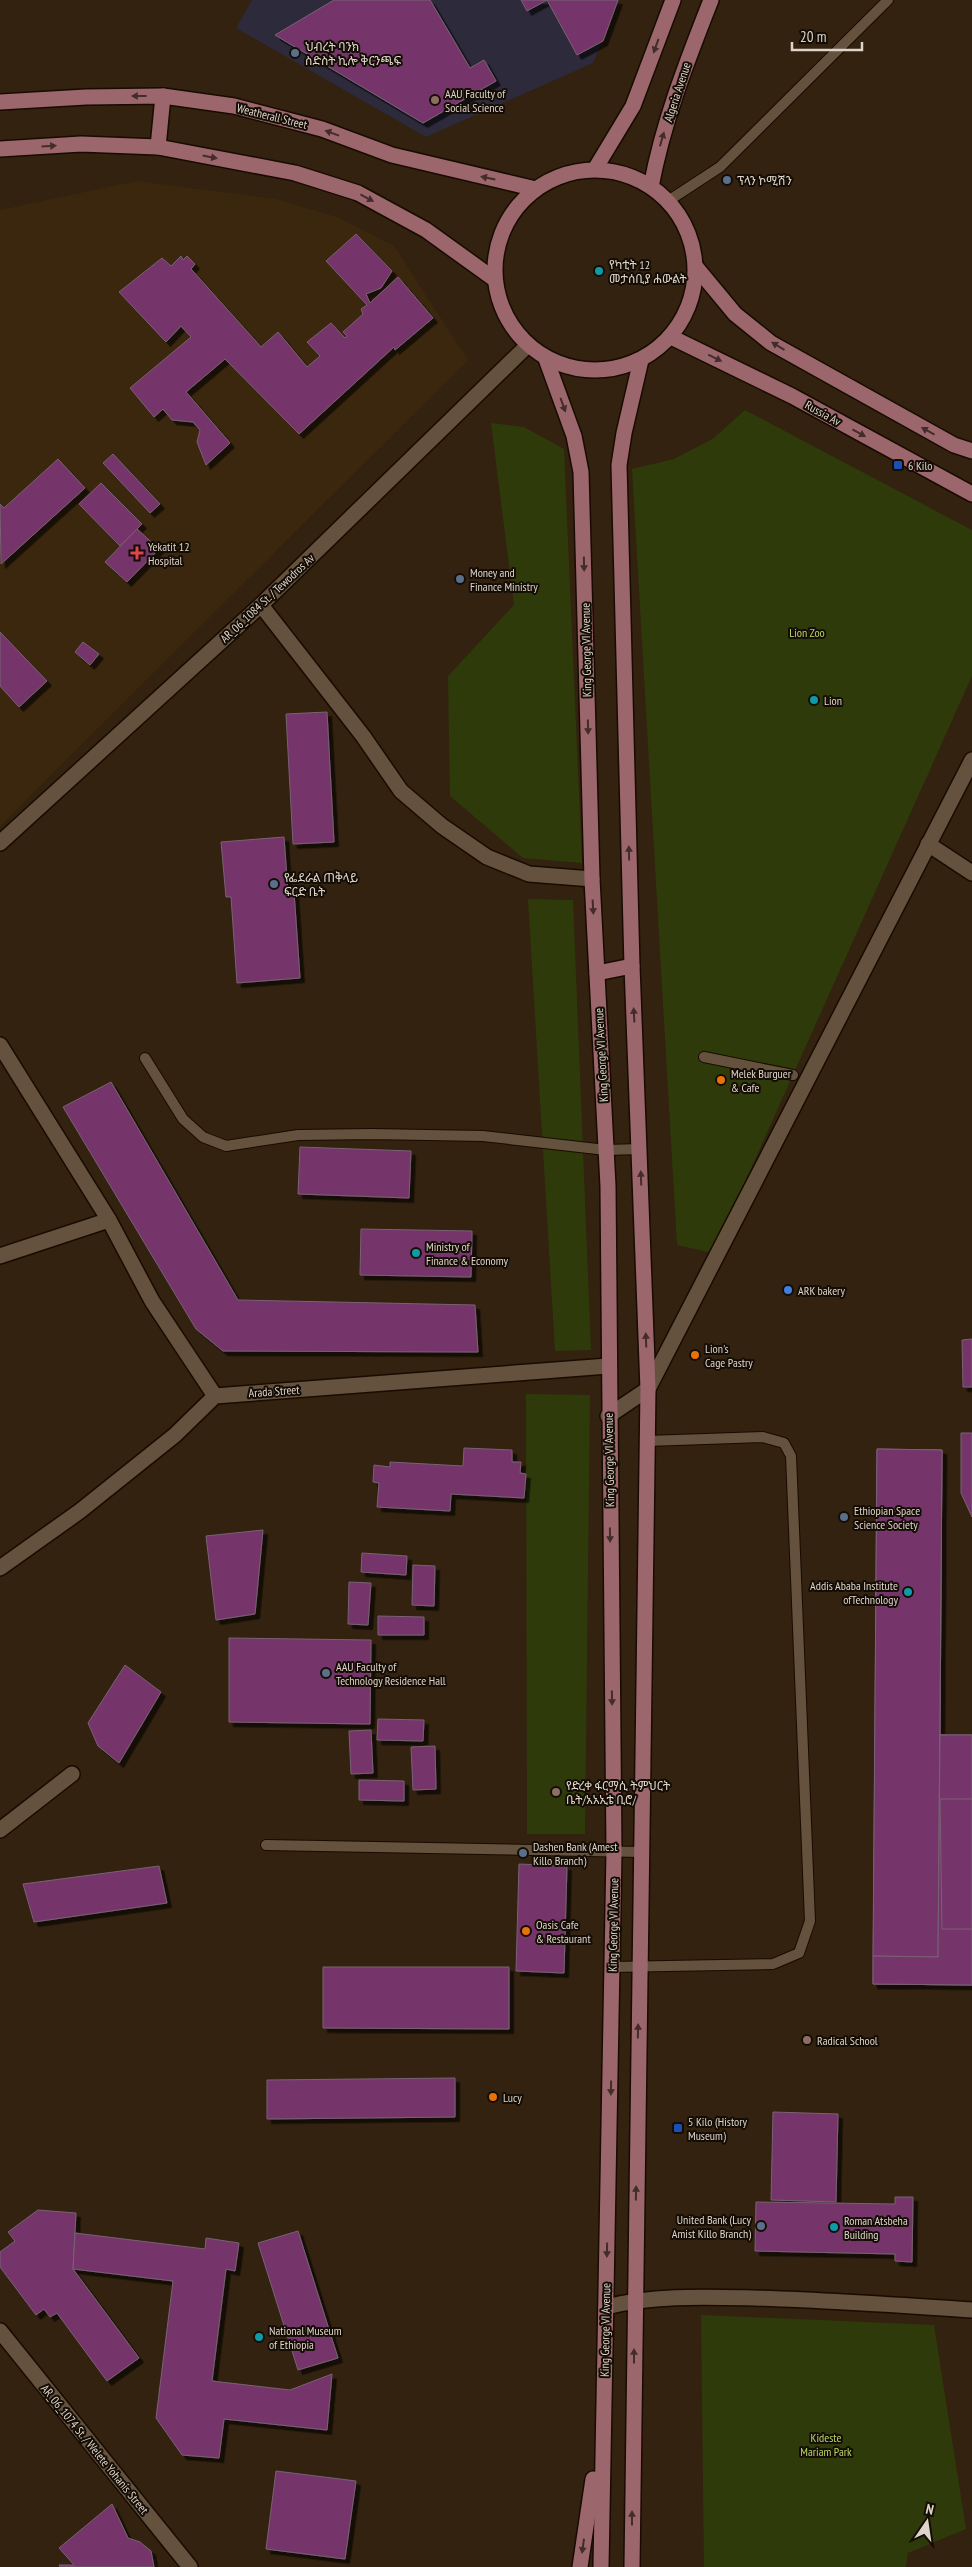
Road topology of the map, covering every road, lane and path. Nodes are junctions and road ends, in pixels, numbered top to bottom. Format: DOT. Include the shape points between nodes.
graph roads {
  1 [pos="673,0"];
  2 [pos="711,0"];
  3 [pos="888,0"];
  4 [pos="163,96"];
  5 [pos="0,102"];
  6 [pos="158,147"];
  7 [pos="0,149"];
  8 [pos="595,170"];
  9 [pos="651,187"];
  10 [pos="536,189"];
  11 [pos="668,201"];
  12 [pos="696,266"];
  13 [pos="494,279"];
  14 [pos="671,337"];
  15 [pos="528,345"];
  16 [pos="546,359"];
  17 [pos="641,360"];
  18 [pos="972,441"];
  19 [pos="954,445"];
  20 [pos="972,451"];
  21 [pos="972,494"];
  22 [pos="261,605"];
  23 [pos="972,760"];
  24 [pos="0,843"];
  25 [pos="928,844"];
  26 [pos="972,874"];
  27 [pos="592,879"];
  28 [pos="632,966"];
  29 [pos="597,973"];
  30 [pos="0,1045"];
  31 [pos="145,1058"];
  32 [pos="704,1058"];
  33 [pos="793,1075"];
  34 [pos="640,1149"];
  35 [pos="606,1150"];
  36 [pos="108,1220"];
  37 [pos="0,1256"];
  38 [pos="608,1366"];
  39 [pos="648,1389"];
  40 [pos="215,1396"];
  41 [pos="608,1416"];
  42 [pos="647,1441"];
  43 [pos="0,1568"];
  44 [pos="72,1774"];
  45 [pos="0,1830"];
  46 [pos="266,1846"];
  47 [pos="614,1852"];
  48 [pos="641,1852"];
  49 [pos="639,1965"];
  50 [pos="612,1966"];
  51 [pos="635,2300"];
  52 [pos="606,2307"];
  53 [pos="972,2310"];
  54 [pos="0,2331"];
  55 [pos="603,2411"];
  56 [pos="190,2567"];
  57 [pos="580,2567"];
  58 [pos="601,2567"];
  59 [pos="632,2567"];
  1 -- 8 [label="main road, one-way" via="633,106"];
  9 -- 2 [label="main road, Algeria Avenue, one-way" via="680,81"];
  3 -- 11 [label="lane" via="720,167"];
  4 -- 5 [label="main road, Weatherall Street, one-way" via="86,96"];
  4 -- 6 [label="main road"];
  10 -- 4 [label="main road, Weatherall Street, one-way" via="392,155 322,129 234,106"];
  7 -- 6 [label="main road, one-way" via="81,144"];
  6 -- 13 [label="main road, one-way" via="295,173 358,193 426,230"];
  8 -- 9 [label="main road" via="625,175"];
  8 -- 10 [label="main road" via="563,174"];
  9 -- 11 [label="main road"];
  10 -- 13 [label="main road" via="512,213 497,244"];
  11 -- 12 [label="main road" via="683,220"];
  12 -- 14 [label="main road" via="691,304"];
  19 -- 12 [label="main road, one-way" via="771,342 735,314"];
  13 -- 15 [label="main road" via="504,315"];
  14 -- 17 [label="main road"];
  14 -- 21 [label="main road, Russia Av, one-way" via="792,396"];
  15 -- 16 [label="main road"];
  15 -- 22 [label="street, AR_06_1084 St. / Tewodros Av"];
  16 -- 17 [label="main road" via="577,369 602,370"];
  16 -- 27 [label="main road, King George VI Avenue, one-way" via="574,436 581,472"];
  28 -- 17 [label="main road, one-way" via="620,465"];
  18 -- 19 [label="street"];
  19 -- 20 [label="main road"];
  22 -- 24 [label="street, AR_06_1084 St. / Tewodros Av"];
  22 -- 27 [label="street" via="358,728 401,791 442,826 488,857 529,874"];
  23 -- 25 [label="street"];
  25 -- 26 [label="street"];
  25 -- 39 [label="street"];
  27 -- 29 [label="main road, King George VI Avenue, one-way"];
  28 -- 29 [label="main road"];
  34 -- 28 [label="main road, one-way"];
  29 -- 35 [label="main road, King George VI Avenue"];
  30 -- 36 [label="street"];
  31 -- 35 [label="lane" via="183,1119 203,1137 226,1146 298,1135 372,1134 483,1136"];
  32 -- 33 [label="lane"];
  34 -- 35 [label="lane"];
  39 -- 34 [label="main road, one-way"];
  35 -- 38 [label="main road, King George VI Avenue"];
  36 -- 37 [label="street"];
  36 -- 40 [label="street" via="152,1301"];
  38 -- 40 [label="street, Arada Street"];
  38 -- 41 [label="main road, King George VI Avenue"];
  39 -- 41 [label="street"];
  39 -- 42 [label="main road"];
  40 -- 43 [label="street" via="175,1435 88,1505"];
  41 -- 47 [label="main road, King George VI Avenue, one-way"];
  42 -- 48 [label="main road"];
  42 -- 49 [label="lane" via="763,1437 784,1443 791,1456 810,1920 799,1953 773,1964"];
  44 -- 45 [label="street"];
  46 -- 47 [label="lane"];
  47 -- 48 [label="lane"];
  47 -- 50 [label="main road, King George VI Avenue"];
  48 -- 49 [label="main road"];
  49 -- 50 [label="lane"];
  51 -- 49 [label="main road, one-way"];
  50 -- 52 [label="main road, King George VI Avenue, one-way"];
  51 -- 52 [label="street"];
  51 -- 53 [label="street" via="704,2297"];
  59 -- 51 [label="main road, one-way"];
  52 -- 55 [label="main road, King George VI Avenue"];
  54 -- 56 [label="street, AR_06_1074 St. / Welete Yohanis Street"];
  55 -- 57 [label="main road, one-way"];
  55 -- 58 [label="main road, King George VI Avenue"];
}
